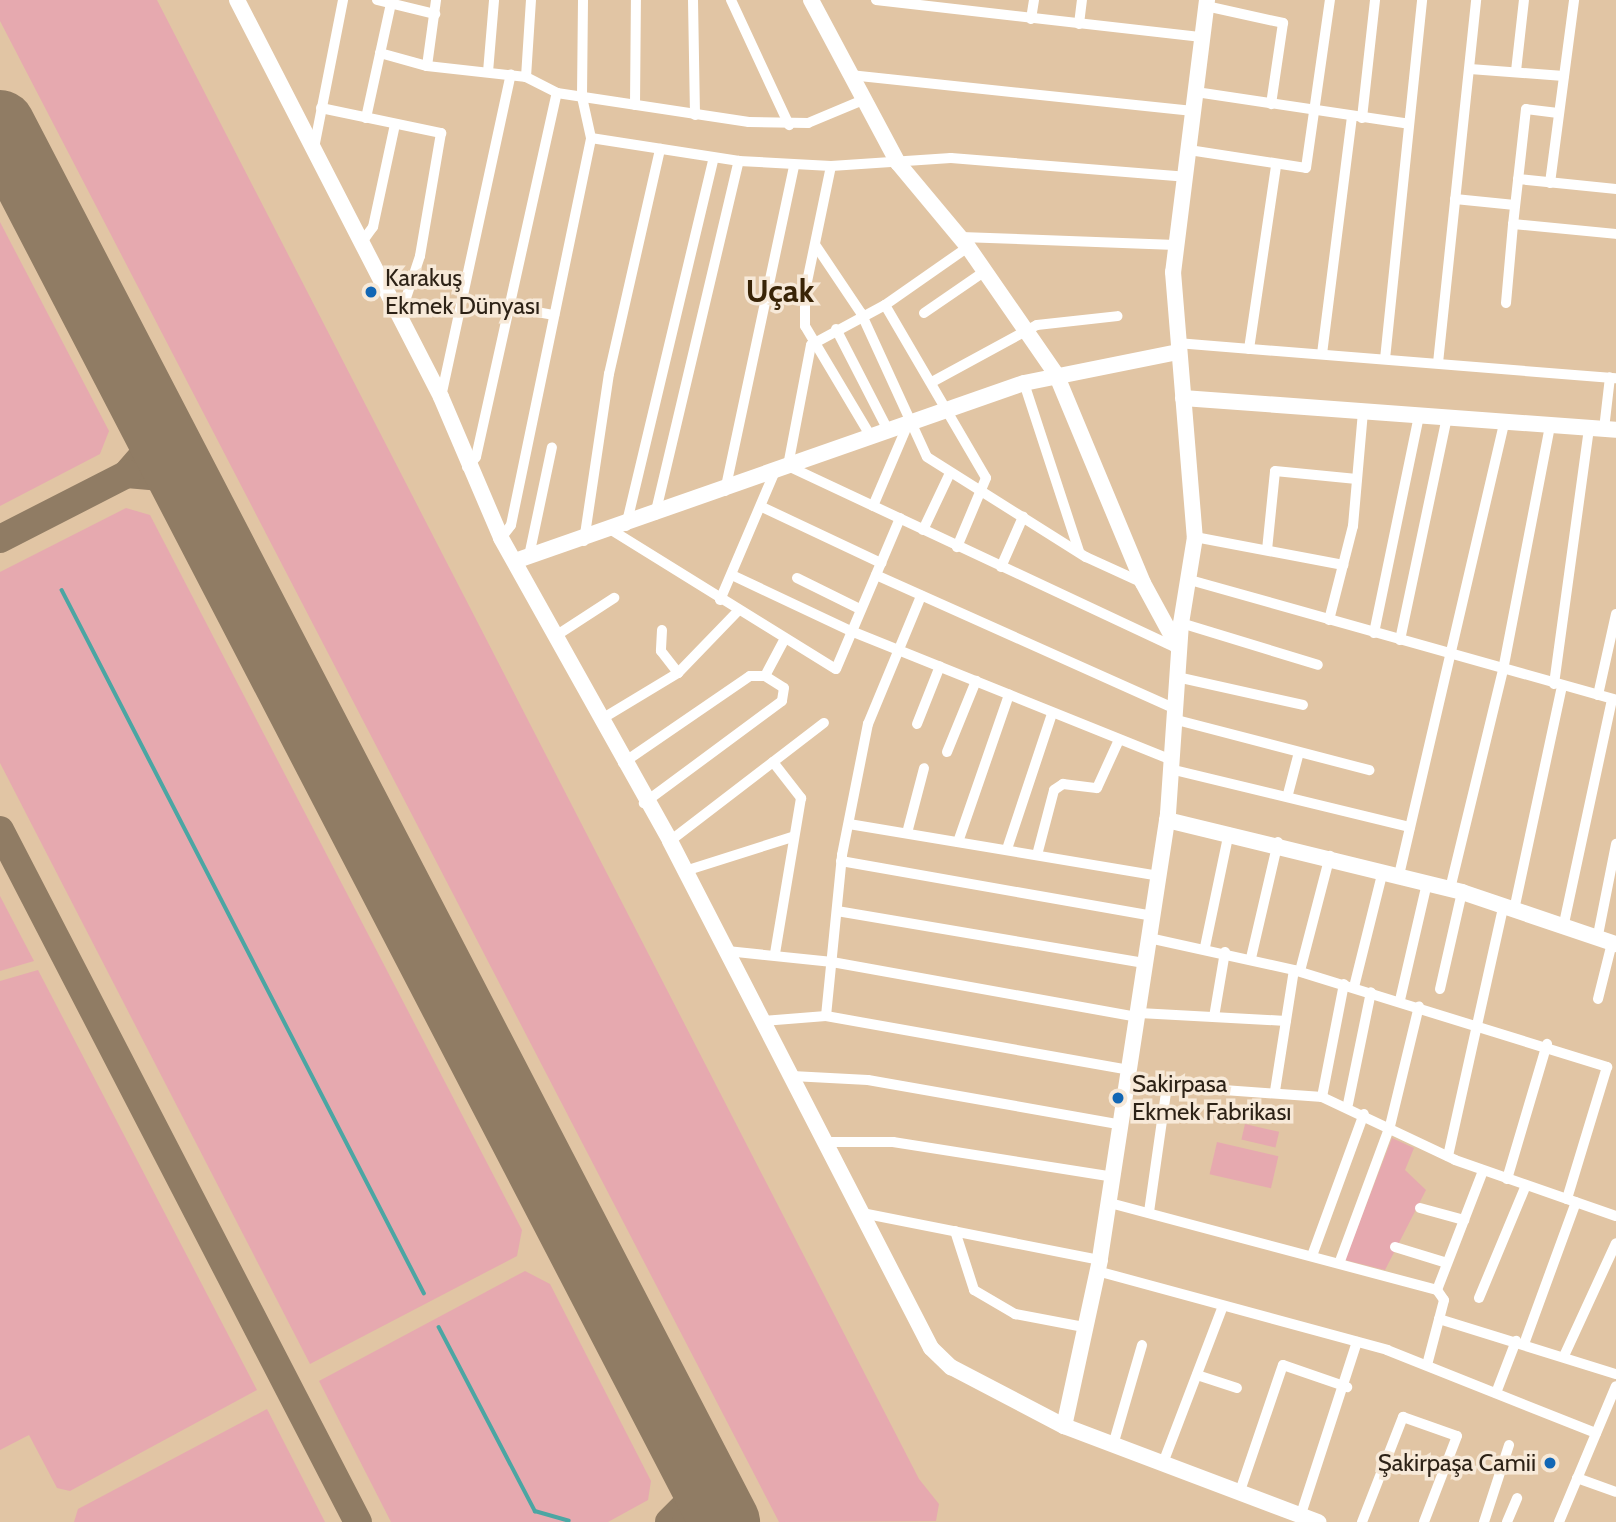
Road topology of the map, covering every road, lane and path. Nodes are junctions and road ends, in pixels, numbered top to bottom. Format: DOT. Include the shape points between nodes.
graph roads {
  1 [pos="237,0"];
  2 [pos="343,0"];
  3 [pos="377,0"];
  4 [pos="436,0"];
  5 [pos="494,0"];
  6 [pos="531,0"];
  7 [pos="583,0"];
  8 [pos="636,0"];
  9 [pos="693,0"];
  10 [pos="731,0"];
  11 [pos="876,0"];
  12 [pos="1034,0"];
  13 [pos="1082,0"];
  14 [pos="1330,0"];
  15 [pos="1375,0"];
  16 [pos="1422,0"];
  17 [pos="1476,0"];
  18 [pos="1524,0"];
  19 [pos="1574,0"];
  20 [pos="815,1"];
  21 [pos="888,1"];
  22 [pos="391,3"];
  23 [pos="1207,3"];
  24 [pos="961,5"];
  25 [pos="435,13"];
  26 [pos="1031,19"];
  27 [pos="1079,24"];
  28 [pos="1202,37"];
  29 [pos="380,53"];
  30 [pos="428,66"];
  31 [pos="1470,69"];
  32 [pos="1516,71"];
  33 [pos="488,72"];
  34 [pos="511,75"];
  35 [pos="850,75"];
  36 [pos="1564,76"];
  37 [pos="526,77"];
  38 [pos="1196,92"];
  39 [pos="558,93"];
  40 [pos="582,97"];
  41 [pos="863,100"];
  42 [pos="1271,104"];
  43 [pos="635,105"];
  44 [pos="321,108"];
  45 [pos="1193,111"];
  46 [pos="1316,112"];
  47 [pos="1558,113"];
  48 [pos="695,115"];
  49 [pos="366,118"];
  50 [pos="1357,118"];
  51 [pos="395,124"];
  52 [pos="1409,124"];
  53 [pos="789,125"];
  54 [pos="591,138"];
  55 [pos="660,149"];
  56 [pos="314,150"];
  57 [pos="1189,150"];
  58 [pos="714,158"];
  59 [pos="739,162"];
  60 [pos="898,163"];
  61 [pos="794,165"];
  62 [pos="831,166"];
  63 [pos="1276,166"];
  64 [pos="1185,177"];
  65 [pos="1518,179"];
  66 [pos="1550,183"];
  67 [pos="1616,189"];
  68 [pos="1455,199"];
  69 [pos="1515,205"];
  70 [pos="1513,224"];
  71 [pos="1616,234"];
  72 [pos="362,242"];
  73 [pos="965,242"];
  74 [pos="1176,245"];
  75 [pos="816,246"];
  76 [pos="985,271"];
  77 [pos="1506,303"];
  78 [pos="886,305"];
  79 [pos="509,307"];
  80 [pos="861,313"];
  81 [pos="924,313"];
  82 [pos="554,315"];
  83 [pos="400,316"];
  84 [pos="1118,316"];
  85 [pos="836,329"];
  86 [pos="1026,331"];
  87 [pos="811,345"];
  88 [pos="1177,348"];
  89 [pos="1249,349"];
  90 [pos="1322,354"];
  91 [pos="1385,359"];
  92 [pos="1438,363"];
  93 [pos="1056,374"];
  94 [pos="1613,377"];
  95 [pos="932,382"];
  96 [pos="1024,383"];
  97 [pos="441,397"];
  98 [pos="1183,398"];
  99 [pos="948,409"];
  100 [pos="1363,412"];
  101 [pos="1419,416"];
  102 [pos="1447,417"];
  103 [pos="911,423"];
  104 [pos="1504,423"];
  105 [pos="1550,426"];
  106 [pos="1603,429"];
  107 [pos="888,430"];
  108 [pos="870,435"];
  109 [pos="552,447"];
  110 [pos="467,467"];
  111 [pos="781,468"];
  112 [pos="950,474"];
  113 [pos="1357,479"];
  114 [pos="725,491"];
  115 [pos="982,492"];
  116 [pos="873,506"];
  117 [pos="762,507"];
  118 [pos="655,515"];
  119 [pos="1023,517"];
  120 [pos="900,518"];
  121 [pos="620,529"];
  122 [pos="923,530"];
  123 [pos="1195,537"];
  124 [pos="501,538"];
  125 [pos="584,541"];
  126 [pos="957,547"];
  127 [pos="1079,551"];
  128 [pos="1267,551"];
  129 [pos="522,559"];
  130 [pos="881,563"];
  131 [pos="1343,565"];
  132 [pos="1001,567"];
  133 [pos="876,575"];
  134 [pos="734,576"];
  135 [pos="797,578"];
  136 [pos="1190,580"];
  137 [pos="1143,583"];
  138 [pos="921,596"];
  139 [pos="614,598"];
  140 [pos="720,600"];
  141 [pos="860,609"];
  142 [pos="737,612"];
  143 [pos="1616,614"];
  144 [pos="1329,620"];
  145 [pos="1181,623"];
  146 [pos="662,630"];
  147 [pos="851,631"];
  148 [pos="1374,633"];
  149 [pos="554,637"];
  150 [pos="1400,640"];
  151 [pos="783,642"];
  152 [pos="898,646"];
  153 [pos="1179,649"];
  154 [pos="1450,654"];
  155 [pos="940,666"];
  156 [pos="1318,666"];
  157 [pos="1503,670"];
  158 [pos="678,673"];
  159 [pos="765,676"];
  160 [pos="1177,677"];
  161 [pos="976,681"];
  162 [pos="1558,685"];
  163 [pos="1009,695"];
  164 [pos="1598,695"];
  165 [pos="1614,699"];
  166 [pos="1303,705"];
  167 [pos="1052,714"];
  168 [pos="1173,714"];
  169 [pos="600,720"];
  170 [pos="824,723"];
  171 [pos="916,724"];
  172 [pos="1118,742"];
  173 [pos="947,752"];
  174 [pos="1299,752"];
  175 [pos="773,762"];
  176 [pos="622,763"];
  177 [pos="1170,764"];
  178 [pos="924,768"];
  179 [pos="1368,770"];
  180 [pos="1288,794"];
  181 [pos="644,803"];
  182 [pos="1167,820"];
  183 [pos="849,824"];
  184 [pos="1410,827"];
  185 [pos="1229,832"];
  186 [pos="906,833"];
  187 [pos="792,837"];
  188 [pos="670,841"];
  189 [pos="958,842"];
  190 [pos="1278,842"];
  191 [pos="1616,844"];
  192 [pos="1007,849"];
  193 [pos="1037,855"];
  194 [pos="1330,856"];
  195 [pos="841,861"];
  196 [pos="685,871"];
  197 [pos="1383,871"];
  198 [pos="1399,875"];
  199 [pos="1159,876"];
  200 [pos="1427,883"];
  201 [pos="1456,890"];
  202 [pos="1509,908"];
  203 [pos="836,911"];
  204 [pos="1153,916"];
  205 [pos="1563,928"];
  206 [pos="1149,938"];
  207 [pos="1608,942"];
  208 [pos="1205,947"];
  209 [pos="727,951"];
  210 [pos="1225,952"];
  211 [pos="775,954"];
  212 [pos="1251,958"];
  213 [pos="832,962"];
  214 [pos="1146,962"];
  215 [pos="1297,971"];
  216 [pos="1349,986"];
  217 [pos="1440,989"];
  218 [pos="1371,992"];
  219 [pos="1598,999"];
  220 [pos="1400,1000"];
  221 [pos="1419,1006"];
  222 [pos="1138,1015"];
  223 [pos="826,1016"];
  224 [pos="1214,1017"];
  225 [pos="763,1021"];
  226 [pos="1286,1021"];
  227 [pos="1477,1023"];
  228 [pos="1547,1044"];
  229 [pos="792,1076"];
  230 [pos="1129,1077"];
  231 [pos="1167,1086"];
  232 [pos="1275,1091"];
  233 [pos="1322,1097"];
  234 [pos="1348,1104"];
  235 [pos="1364,1114"];
  236 [pos="1122,1125"];
  237 [pos="1390,1126"];
  238 [pos="825,1142"];
  239 [pos="1448,1156"];
  240 [pos="1483,1171"];
  241 [pos="1114,1177"];
  242 [pos="1507,1179"];
  243 [pos="1527,1185"];
  244 [pos="1571,1200"];
  245 [pos="1110,1203"];
  246 [pos="1420,1208"];
  247 [pos="1149,1212"];
  248 [pos="862,1213"];
  249 [pos="1616,1216"];
  250 [pos="1464,1220"];
  251 [pos="955,1231"];
  252 [pos="1616,1243"];
  253 [pos="1395,1247"];
  254 [pos="1313,1253"];
  255 [pos="1340,1261"];
  256 [pos="1447,1263"];
  257 [pos="1099,1266"];
  258 [pos="1437,1290"];
  259 [pos="1479,1298"];
  260 [pos="1223,1306"];
  261 [pos="1438,1319"];
  262 [pos="1084,1327"];
  263 [pos="1357,1342"];
  264 [pos="1520,1343"];
  265 [pos="1142,1345"];
  266 [pos="1564,1356"];
  267 [pos="1427,1365"];
  268 [pos="1616,1374"];
  269 [pos="1197,1375"];
  270 [pos="1616,1386"];
  271 [pos="1347,1387"];
  272 [pos="1237,1388"];
  273 [pos="1496,1393"];
  274 [pos="1064,1426"];
  275 [pos="1596,1433"];
  276 [pos="1112,1445"];
  277 [pos="1509,1445"];
  278 [pos="1163,1463"];
  279 [pos="1577,1478"];
  280 [pos="1240,1491"];
  281 [pos="1616,1492"];
  282 [pos="1517,1498"];
  283 [pos="1301,1514"];
  284 [pos="1318,1522"];
  285 [pos="1362,1522"];
  286 [pos="1424,1522"];
  287 [pos="1484,1522"];
  288 [pos="1507,1522"];
  289 [pos="1559,1522"];
  1 -- 56 [label="main road"];
  2 -- 44 [label="street"];
  3 -- 22 [label="street"];
  4 -- 25 [label="street"];
  5 -- 33 [label="street"];
  6 -- 37 [label="street"];
  7 -- 40 [label="street"];
  8 -- 43 [label="street"];
  9 -- 48 [label="street"];
  10 -- 53 [label="street"];
  11 -- 21 [label="street"];
  12 -- 26 [label="street"];
  13 -- 27 [label="street"];
  14 -- 46 [label="street"];
  15 -- 50 [label="street"];
  16 -- 52 [label="street"];
  17 -- 31 [label="street"];
  18 -- 32 [label="street"];
  19 -- 36 [label="street"];
  20 -- 35 [label="main road"];
  21 -- 24 [label="street"];
  22 -- 25 [label="street"];
  22 -- 29 [label="street"];
  23 -- 28 [label="main road"];
  23 -- 42 [label="street" via="1283,23"];
  24 -- 26 [label="street"];
  25 -- 30 [label="street"];
  26 -- 27 [label="street"];
  27 -- 28 [label="street"];
  28 -- 38 [label="main road"];
  29 -- 30 [label="street"];
  29 -- 49 [label="street"];
  30 -- 33 [label="street"];
  31 -- 32 [label="street"];
  31 -- 68 [label="street"];
  32 -- 36 [label="street"];
  33 -- 34 [label="street"];
  34 -- 37 [label="street"];
  34 -- 97 [label="street"];
  35 -- 41 [label="main road"];
  35 -- 45 [label="street"];
  36 -- 47 [label="street"];
  37 -- 39 [label="street"];
  38 -- 42 [label="street"];
  38 -- 45 [label="main road"];
  39 -- 40 [label="street"];
  39 -- 79 [label="street"];
  40 -- 43 [label="street"];
  40 -- 54 [label="street"];
  41 -- 53 [label="street"];
  41 -- 60 [label="main road"];
  42 -- 46 [label="street"];
  43 -- 48 [label="street"];
  44 -- 49 [label="street"];
  44 -- 56 [label="street"];
  45 -- 57 [label="main road"];
  46 -- 50 [label="street"];
  46 -- 63 [label="street" via="1306,168"];
  47 -- 65 [label="street" via="1525,109"];
  47 -- 66 [label="street"];
  48 -- 53 [label="street"];
  49 -- 51 [label="street"];
  50 -- 52 [label="street"];
  50 -- 90 [label="street"];
  51 -- 72 [label="street" via="373,227"];
  51 -- 83 [label="street" via="441,133 420,256"];
  52 -- 91 [label="street"];
  54 -- 55 [label="street"];
  54 -- 82 [label="street"];
  55 -- 58 [label="street"];
  55 -- 125 [label="street" via="609,373"];
  56 -- 72 [label="main road"];
  57 -- 63 [label="street"];
  57 -- 64 [label="main road"];
  58 -- 59 [label="street"];
  58 -- 121 [label="street"];
  59 -- 61 [label="street"];
  59 -- 118 [label="street"];
  60 -- 62 [label="street"];
  60 -- 64 [label="street" via="951,158"];
  60 -- 73 [label="main road"];
  61 -- 62 [label="street"];
  61 -- 114 [label="street"];
  62 -- 75 [label="street"];
  63 -- 89 [label="street"];
  64 -- 74 [label="main road"];
  65 -- 66 [label="street"];
  65 -- 69 [label="street"];
  66 -- 67 [label="street"];
  68 -- 69 [label="street"];
  68 -- 92 [label="street"];
  69 -- 70 [label="street"];
  70 -- 71 [label="street"];
  70 -- 77 [label="street"];
  72 -- 83 [label="main road"];
  73 -- 74 [label="street"];
  73 -- 76 [label="main road"];
  73 -- 78 [label="street"];
  74 -- 88 [label="main road"];
  75 -- 80 [label="street"];
  75 -- 87 [label="street" via="805,291"];
  76 -- 81 [label="street"];
  76 -- 86 [label="main road"];
  78 -- 80 [label="street"];
  78 -- 95 [label="street"];
  79 -- 82 [label="street"];
  79 -- 110 [label="street" via="476,457"];
  80 -- 85 [label="street"];
  80 -- 103 [label="street"];
  82 -- 124 [label="street" via="511,525"];
  83 -- 97 [label="main road"];
  84 -- 86 [label="street" via="1047,322"];
  85 -- 87 [label="street"];
  85 -- 107 [label="street"];
  86 -- 93 [label="main road"];
  86 -- 95 [label="street"];
  87 -- 108 [label="street"];
  87 -- 111 [label="street"];
  88 -- 89 [label="street"];
  88 -- 93 [label="main road"];
  88 -- 98 [label="main road"];
  89 -- 90 [label="street"];
  90 -- 91 [label="street"];
  91 -- 92 [label="street"];
  92 -- 94 [label="street"];
  93 -- 96 [label="main road"];
  93 -- 137 [label="main road"];
  94 -- 106 [label="street"];
  95 -- 99 [label="street"];
  96 -- 99 [label="main road"];
  96 -- 127 [label="street"];
  97 -- 110 [label="main road"];
  98 -- 100 [label="main road"];
  98 -- 123 [label="main road"];
  99 -- 103 [label="main road"];
  99 -- 115 [label="street" via="986,478"];
  100 -- 101 [label="main road"];
  100 -- 113 [label="street"];
  101 -- 102 [label="main road"];
  101 -- 148 [label="street"];
  102 -- 104 [label="main road"];
  102 -- 150 [label="street"];
  103 -- 107 [label="main road"];
  103 -- 112 [label="street" via="927,457"];
  103 -- 116 [label="street"];
  104 -- 105 [label="main road"];
  104 -- 154 [label="street"];
  105 -- 106 [label="main road"];
  105 -- 157 [label="street"];
  106 -- 162 [label="street"];
  107 -- 108 [label="main road"];
  108 -- 111 [label="main road"];
  109 -- 129 [label="street"];
  110 -- 124 [label="main road"];
  111 -- 114 [label="main road"];
  111 -- 116 [label="street"];
  111 -- 117 [label="street"];
  112 -- 115 [label="street"];
  112 -- 122 [label="street"];
  113 -- 128 [label="street" via="1275,471"];
  113 -- 131 [label="street"];
  114 -- 118 [label="main road"];
  115 -- 119 [label="street"];
  115 -- 126 [label="street"];
  116 -- 120 [label="street"];
  117 -- 130 [label="street"];
  117 -- 134 [label="street"];
  118 -- 121 [label="main road"];
  119 -- 127 [label="street"];
  119 -- 132 [label="street"];
  120 -- 122 [label="street"];
  120 -- 130 [label="street"];
  121 -- 125 [label="main road"];
  121 -- 140 [label="street"];
  122 -- 126 [label="street"];
  123 -- 128 [label="street"];
  123 -- 136 [label="main road"];
  124 -- 129 [label="main road"];
  125 -- 129 [label="main road"];
  126 -- 132 [label="street"];
  127 -- 137 [label="street"];
  128 -- 131 [label="street"];
  129 -- 149 [label="main road"];
  130 -- 133 [label="street"];
  131 -- 144 [label="street"];
  132 -- 153 [label="street"];
  133 -- 138 [label="street"];
  133 -- 141 [label="street"];
  134 -- 140 [label="street"];
  134 -- 147 [label="street"];
  135 -- 141 [label="street"];
  136 -- 144 [label="street"];
  136 -- 145 [label="main road"];
  137 -- 153 [label="main road"];
  138 -- 152 [label="street"];
  138 -- 168 [label="street"];
  139 -- 149 [label="street"];
  140 -- 142 [label="street"];
  141 -- 147 [label="street"];
  142 -- 151 [label="street"];
  142 -- 158 [label="street"];
  143 -- 164 [label="street"];
  144 -- 148 [label="street"];
  145 -- 153 [label="main road"];
  145 -- 156 [label="street"];
  146 -- 158 [label="street" via="661,651"];
  147 -- 151 [label="street" via="836,670"];
  147 -- 152 [label="street"];
  148 -- 150 [label="street"];
  149 -- 169 [label="main road"];
  150 -- 154 [label="street"];
  151 -- 159 [label="street"];
  152 -- 155 [label="street"];
  152 -- 183 [label="street" via="869,724"];
  153 -- 160 [label="main road"];
  154 -- 157 [label="street"];
  154 -- 184 [label="street"];
  155 -- 161 [label="street"];
  155 -- 171 [label="street"];
  157 -- 162 [label="street"];
  157 -- 201 [label="street"];
  158 -- 169 [label="street"];
  159 -- 176 [label="street" via="747,678"];
  159 -- 181 [label="street" via="784,688 782,701"];
  160 -- 166 [label="street"];
  160 -- 168 [label="main road"];
  161 -- 163 [label="street"];
  161 -- 173 [label="street"];
  162 -- 164 [label="street"];
  162 -- 202 [label="street"];
  163 -- 167 [label="street"];
  163 -- 189 [label="street"];
  164 -- 165 [label="street"];
  165 -- 205 [label="street"];
  167 -- 172 [label="street"];
  167 -- 192 [label="street"];
  168 -- 174 [label="street"];
  168 -- 177 [label="main road"];
  169 -- 176 [label="main road"];
  170 -- 175 [label="street"];
  172 -- 177 [label="street"];
  172 -- 193 [label="street" via="1097,788 1063,784 1054,790"];
  174 -- 179 [label="street"];
  174 -- 180 [label="street"];
  175 -- 187 [label="street" via="801,798"];
  175 -- 188 [label="street"];
  176 -- 181 [label="main road"];
  177 -- 180 [label="street"];
  177 -- 182 [label="main road"];
  178 -- 186 [label="street"];
  180 -- 184 [label="street"];
  181 -- 188 [label="main road"];
  182 -- 185 [label="main road"];
  182 -- 199 [label="main road"];
  183 -- 186 [label="street"];
  183 -- 195 [label="street"];
  184 -- 198 [label="street"];
  185 -- 190 [label="main road"];
  185 -- 208 [label="street"];
  186 -- 189 [label="street"];
  187 -- 196 [label="street"];
  187 -- 211 [label="street"];
  188 -- 196 [label="main road"];
  189 -- 192 [label="street"];
  190 -- 194 [label="main road"];
  190 -- 212 [label="street"];
  191 -- 207 [label="street"];
  192 -- 193 [label="street"];
  193 -- 199 [label="street"];
  194 -- 197 [label="main road"];
  194 -- 215 [label="street"];
  195 -- 203 [label="street"];
  195 -- 204 [label="street"];
  196 -- 209 [label="main road"];
  197 -- 198 [label="main road"];
  197 -- 216 [label="street"];
  198 -- 200 [label="main road"];
  199 -- 204 [label="main road"];
  200 -- 201 [label="main road"];
  200 -- 220 [label="street"];
  201 -- 202 [label="main road"];
  201 -- 217 [label="street"];
  202 -- 205 [label="main road"];
  202 -- 227 [label="street"];
  203 -- 213 [label="street"];
  203 -- 214 [label="street"];
  204 -- 206 [label="main road"];
  205 -- 207 [label="main road"];
  206 -- 208 [label="street"];
  206 -- 214 [label="main road"];
  207 -- 219 [label="street"];
  208 -- 210 [label="street"];
  209 -- 211 [label="street"];
  209 -- 225 [label="main road"];
  210 -- 212 [label="street"];
  210 -- 224 [label="street"];
  211 -- 213 [label="street"];
  212 -- 215 [label="street"];
  213 -- 222 [label="street"];
  213 -- 223 [label="street"];
  214 -- 222 [label="main road"];
  215 -- 216 [label="street"];
  215 -- 226 [label="street"];
  216 -- 218 [label="street"];
  216 -- 233 [label="street"];
  218 -- 220 [label="street"];
  218 -- 234 [label="street"];
  220 -- 221 [label="street"];
  221 -- 227 [label="street"];
  221 -- 237 [label="street"];
  222 -- 224 [label="street"];
  222 -- 230 [label="main road"];
  223 -- 225 [label="street"];
  223 -- 230 [label="street"];
  224 -- 226 [label="street"];
  225 -- 229 [label="main road"];
  226 -- 232 [label="street"];
  227 -- 228 [label="street"];
  227 -- 239 [label="street"];
  228 -- 242 [label="street"];
  228 -- 244 [label="street" via="1607,1067"];
  229 -- 236 [label="street" via="834,1075"];
  229 -- 238 [label="main road"];
  230 -- 231 [label="street"];
  230 -- 236 [label="main road"];
  231 -- 232 [label="street"];
  231 -- 247 [label="street"];
  232 -- 233 [label="street"];
  233 -- 234 [label="street"];
  234 -- 235 [label="street"];
  235 -- 237 [label="street"];
  235 -- 254 [label="street"];
  236 -- 241 [label="main road"];
  237 -- 239 [label="street"];
  237 -- 255 [label="street"];
  238 -- 241 [label="street" via="893,1142"];
  238 -- 248 [label="main road"];
  239 -- 240 [label="street"];
  240 -- 242 [label="street"];
  240 -- 250 [label="street"];
  241 -- 245 [label="main road"];
  242 -- 243 [label="street"];
  243 -- 244 [label="street"];
  243 -- 259 [label="street"];
  244 -- 249 [label="street"];
  244 -- 264 [label="street"];
  245 -- 247 [label="street"];
  245 -- 257 [label="main road"];
  246 -- 250 [label="street"];
  247 -- 254 [label="street"];
  248 -- 251 [label="street"];
  248 -- 274 [label="main road" via="931,1348 951,1367"];
  250 -- 256 [label="street"];
  251 -- 257 [label="street"];
  251 -- 262 [label="street" via="974,1290 1015,1314"];
  252 -- 266 [label="street"];
  253 -- 256 [label="street"];
  254 -- 255 [label="street"];
  255 -- 258 [label="street"];
  256 -- 258 [label="street"];
  257 -- 260 [label="street"];
  257 -- 262 [label="main road"];
  258 -- 261 [label="street" via="1444,1300"];
  260 -- 263 [label="street"];
  260 -- 269 [label="street"];
  261 -- 264 [label="street"];
  261 -- 267 [label="street"];
  262 -- 274 [label="main road"];
  263 -- 267 [label="street"];
  263 -- 271 [label="street"];
  264 -- 266 [label="street"];
  264 -- 273 [label="street"];
  265 -- 276 [label="street"];
  266 -- 268 [label="street"];
  267 -- 273 [label="street"];
  269 -- 272 [label="street"];
  269 -- 278 [label="street"];
  270 -- 275 [label="street"];
  271 -- 280 [label="street" via="1283,1365"];
  271 -- 283 [label="street"];
  273 -- 275 [label="street"];
  274 -- 276 [label="main road"];
  275 -- 279 [label="street"];
  276 -- 278 [label="main road"];
  277 -- 287 [label="street"];
  278 -- 280 [label="main road"];
  279 -- 281 [label="street"];
  279 -- 289 [label="street"];
  280 -- 283 [label="main road"];
  282 -- 288 [label="street"];
  283 -- 284 [label="main road"];
  285 -- 286 [label="street" via="1403,1417 1457,1436"];
}
